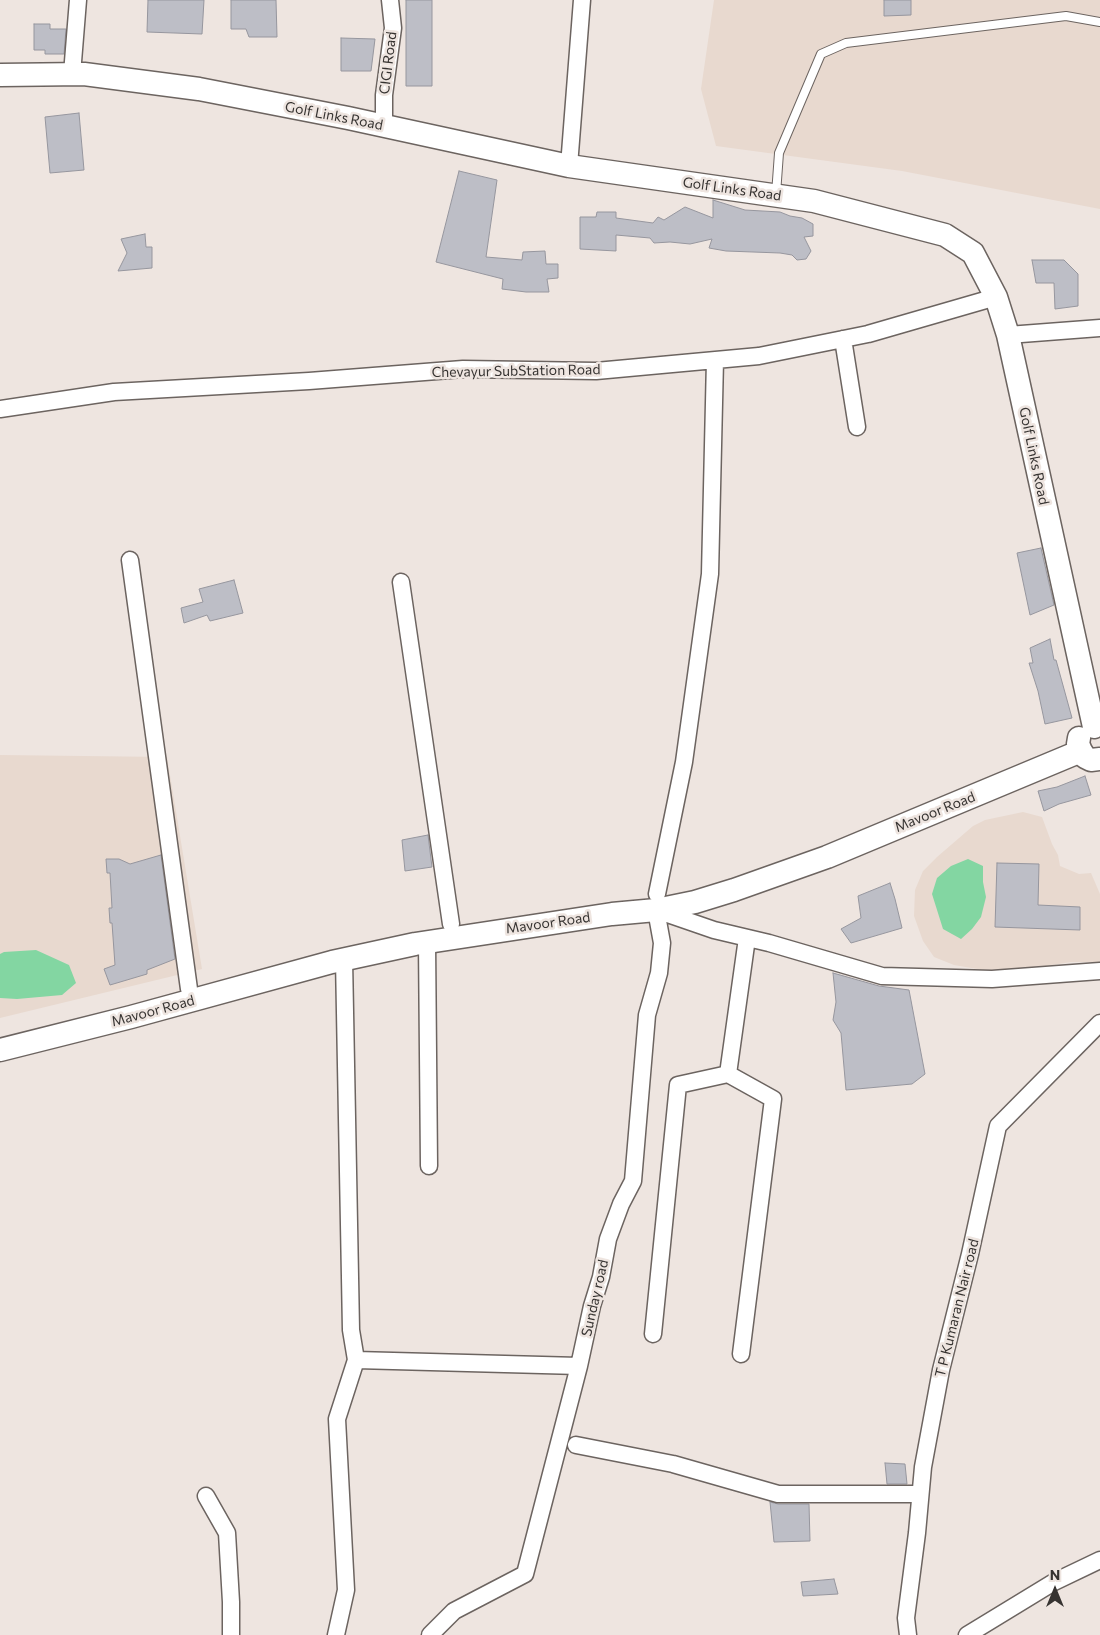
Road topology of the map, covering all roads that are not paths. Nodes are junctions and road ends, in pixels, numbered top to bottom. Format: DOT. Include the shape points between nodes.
graph roads {
  1 [pos="78,0"];
  2 [pos="390,0"];
  3 [pos="582,0"];
  4 [pos="1100,22"];
  5 [pos="72,74"];
  6 [pos="0,75"];
  7 [pos="384,126"];
  8 [pos="569,166"];
  9 [pos="776,196"];
  10 [pos="996,297"];
  11 [pos="1100,328"];
  12 [pos="1008,335"];
  13 [pos="843,339"];
  14 [pos="715,360"];
  15 [pos="0,409"];
  16 [pos="857,427"];
  17 [pos="130,560"];
  18 [pos="401,582"];
  19 [pos="1093,747"];
  20 [pos="656,902"];
  21 [pos="450,924"];
  22 [pos="747,938"];
  23 [pos="428,942"];
  24 [pos="344,960"];
  25 [pos="1100,971"];
  26 [pos="189,989"];
  27 [pos="1100,1023"];
  28 [pos="0,1037"];
  29 [pos="0,1050"];
  30 [pos="728,1074"];
  31 [pos="429,1166"];
  32 [pos="653,1334"];
  33 [pos="741,1354"];
  34 [pos="356,1360"];
  35 [pos="579,1366"];
  36 [pos="576,1445"];
  37 [pos="920,1494"];
  38 [pos="206,1496"];
  39 [pos="1100,1560"];
  40 [pos="231,1635"];
  41 [pos="336,1635"];
  42 [pos="430,1635"];
  43 [pos="908,1635"];
  44 [pos="967,1635"];
  1 -- 5 [label="street"];
  2 -- 7 [label="street, CIGI Road" via="393,28 384,95"];
  3 -- 8 [label="street"];
  4 -- 9 [label="lane" via="1066,16 846,43 821,54 779,154"];
  5 -- 6 [label="main road, Golf Links Road"];
  5 -- 7 [label="main road, Golf Links Road" via="199,89"];
  7 -- 8 [label="main road, Golf Links Road"];
  8 -- 9 [label="main road, Golf Links Road"];
  9 -- 10 [label="main road, Golf Links Road" via="814,201 945,235 973,253"];
  10 -- 12 [label="main road, Golf Links Road"];
  10 -- 13 [label="street, Chevayur SubStation Road"];
  11 -- 12 [label="street"];
  12 -- 19 [label="main road, Golf Links Road"];
  13 -- 14 [label="street, Chevayur SubStation Road" via="759,356"];
  13 -- 16 [label="street"];
  14 -- 15 [label="street, Chevayur SubStation Road" via="596,370 463,369 309,382 114,392"];
  14 -- 20 [label="street" via="710,574 684,762"];
  17 -- 26 [label="street"];
  18 -- 21 [label="street"];
  19 -- 20 [label="main road, Mavoor Road" via="1002,772 808,851"];
  20 -- 21 [label="main road, Mavoor Road"];
  20 -- 22 [label="street" via="714,930"];
  20 -- 23 [label="main road, Mavoor Road" via="602,915"];
  20 -- 35 [label="street, Sunday road" via="662,943 659,973 647,1015 633,1181 608,1239"];
  21 -- 26 [label="main road, Mavoor Road" via="334,948"];
  22 -- 25 [label="street" via="882,976 992,979"];
  22 -- 30 [label="street"];
  23 -- 24 [label="main road, Mavoor Road"];
  23 -- 31 [label="street"];
  24 -- 29 [label="main road, Mavoor Road"];
  24 -- 34 [label="street" via="351,1330"];
  26 -- 28 [label="main road, Mavoor Road"];
  27 -- 37 [label="street, T P Kumaran Nair road" via="998,1126 941,1370"];
  30 -- 32 [label="street" via="678,1085"];
  30 -- 33 [label="street" via="773,1099"];
  34 -- 35 [label="street"];
  34 -- 41 [label="street" via="337,1419 346,1590"];
  35 -- 42 [label="street, Sunday road" via="525,1574 454,1612"];
  36 -- 37 [label="street" via="672,1464 778,1494"];
  37 -- 43 [label="street, T P Kumaran Nair road" via="906,1618"];
  38 -- 40 [label="street" via="227,1532"];
  39 -- 44 [label="street" via="1054,1582"];
}
